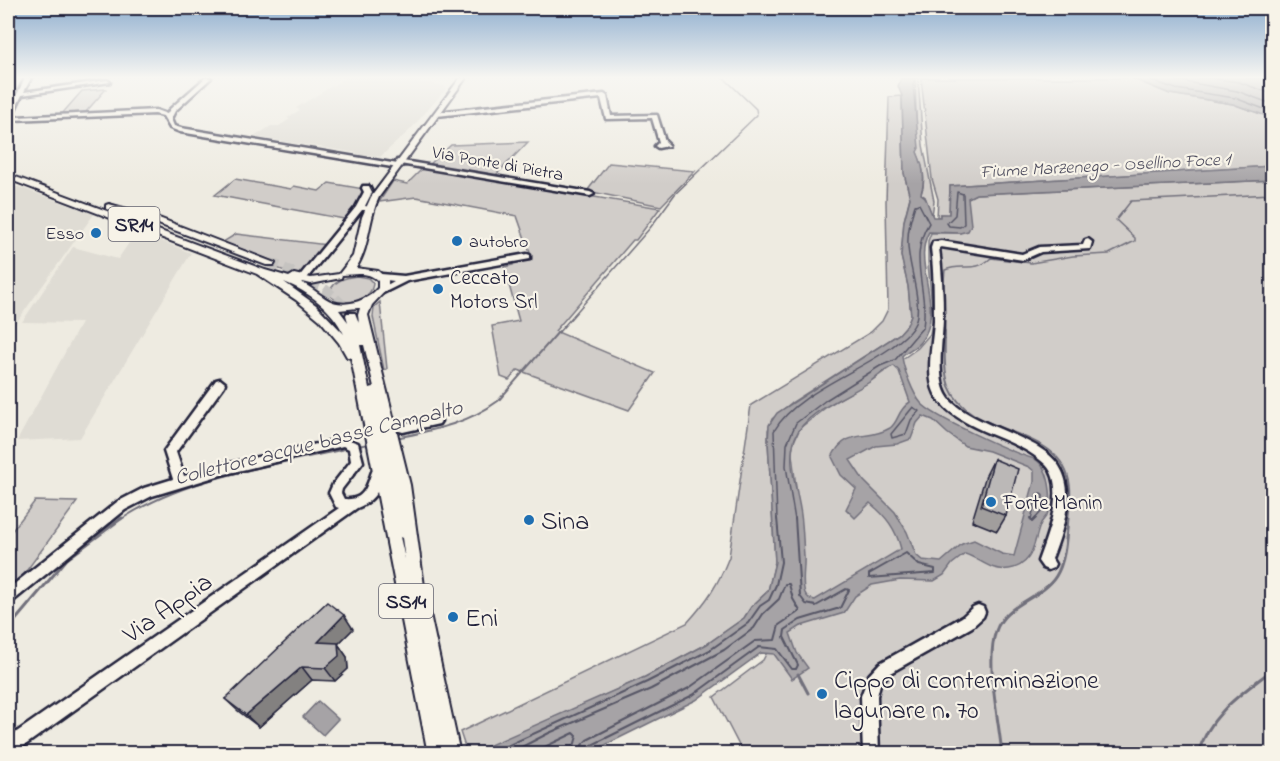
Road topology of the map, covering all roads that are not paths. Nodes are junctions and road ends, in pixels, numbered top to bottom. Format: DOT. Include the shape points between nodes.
graph roads {
  1 [pos="169,113"];
  2 [pos="10,114"];
  3 [pos="112,114"];
  4 [pos="451,114"];
  5 [pos="607,114"];
  6 [pos="436,115"];
  7 [pos="662,142"];
  8 [pos="399,164"];
  9 [pos="10,178"];
  10 [pos="366,188"];
  11 [pos="590,194"];
  12 [pos="110,207"];
  13 [pos="364,208"];
  14 [pos="1088,242"];
  15 [pos="361,253"];
  16 [pos="527,257"];
  17 [pos="270,263"];
  18 [pos="368,271"];
  19 [pos="261,272"];
  20 [pos="341,274"];
  21 [pos="381,277"];
  22 [pos="404,279"];
  23 [pos="301,280"];
  24 [pos="378,293"];
  25 [pos="324,300"];
  26 [pos="351,315"];
  27 [pos="357,369"];
  28 [pos="220,383"];
  29 [pos="435,421"];
  30 [pos="384,442"];
  31 [pos="180,481"];
  32 [pos="358,502"];
  33 [pos="386,504"];
  34 [pos="1048,564"];
  35 [pos="8,597"];
  36 [pos="978,612"];
  37 [pos="8,747"];
  38 [pos="444,751"];
  39 [pos="872,753"];
  1 -- 8 [label="street, Via Ponte di Pietra" via="172,127 189,132"];
  2 -- 3 [label="street, Via Ponte di Pietra" via="16,120"];
  4 -- 6 [label="street"];
  5 -- 7 [label="street" via="608,118 655,116"];
  6 -- 8 [label="main road"];
  8 -- 11 [label="street, Via Ponte di Pietra"];
  8 -- 13 [label="main road"];
  9 -- 12 [label="main road, SR14"];
  9 -- 19 [label="main road, SR14"];
  10 -- 13 [label="street"];
  12 -- 17 [label="main road, SR14"];
  12 -- 23 [label="main road, SR14"];
  13 -- 15 [label="main road"];
  13 -- 23 [label="street"];
  14 -- 34 [label="street" via="1087,247 1039,250 1023,256 941,244 935,248 939,389 945,401 966,417 1041,453 1056,466 1062,492 1045,561"];
  15 -- 18 [label="main road"];
  15 -- 20 [label="main road" via="358,261"];
  16 -- 22 [label="street"];
  18 -- 20 [label="main road"];
  18 -- 21 [label="main road"];
  19 -- 25 [label="main road, SR14" via="305,288"];
  19 -- 27 [label="main road, SR14" via="328,322 348,347"];
  20 -- 23 [label="main road, SR14"];
  20 -- 25 [label="main road" via="323,286"];
  21 -- 22 [label="street"];
  21 -- 24 [label="main road, SS14" via="383,285"];
  22 -- 24 [label="street"];
  24 -- 25 [label="main road" via="352,306 336,306"];
  24 -- 30 [label="main road, SS14" via="363,315"];
  25 -- 27 [label="main road, SS14" via="348,329"];
  26 -- 30 [label="main road" via="361,340"];
  27 -- 30 [label="main road, SS14"];
  28 -- 31 [label="street" via="170,451"];
  29 -- 30 [label="street" via="403,429"];
  30 -- 32 [label="street" via="374,487"];
  30 -- 33 [label="main road, SS14"];
  30 -- 38 [label="main road, SS14" via="416,586"];
  31 -- 32 [label="street" via="344,442 353,449 357,462 335,493 340,503"];
  31 -- 35 [label="street" via="121,506"];
  32 -- 33 [label="street"];
  32 -- 37 [label="street, Via Appia"];
  33 -- 38 [label="main road, SS14"];
  36 -- 39 [label="street" via="885,668 874,680 869,696"];
}
